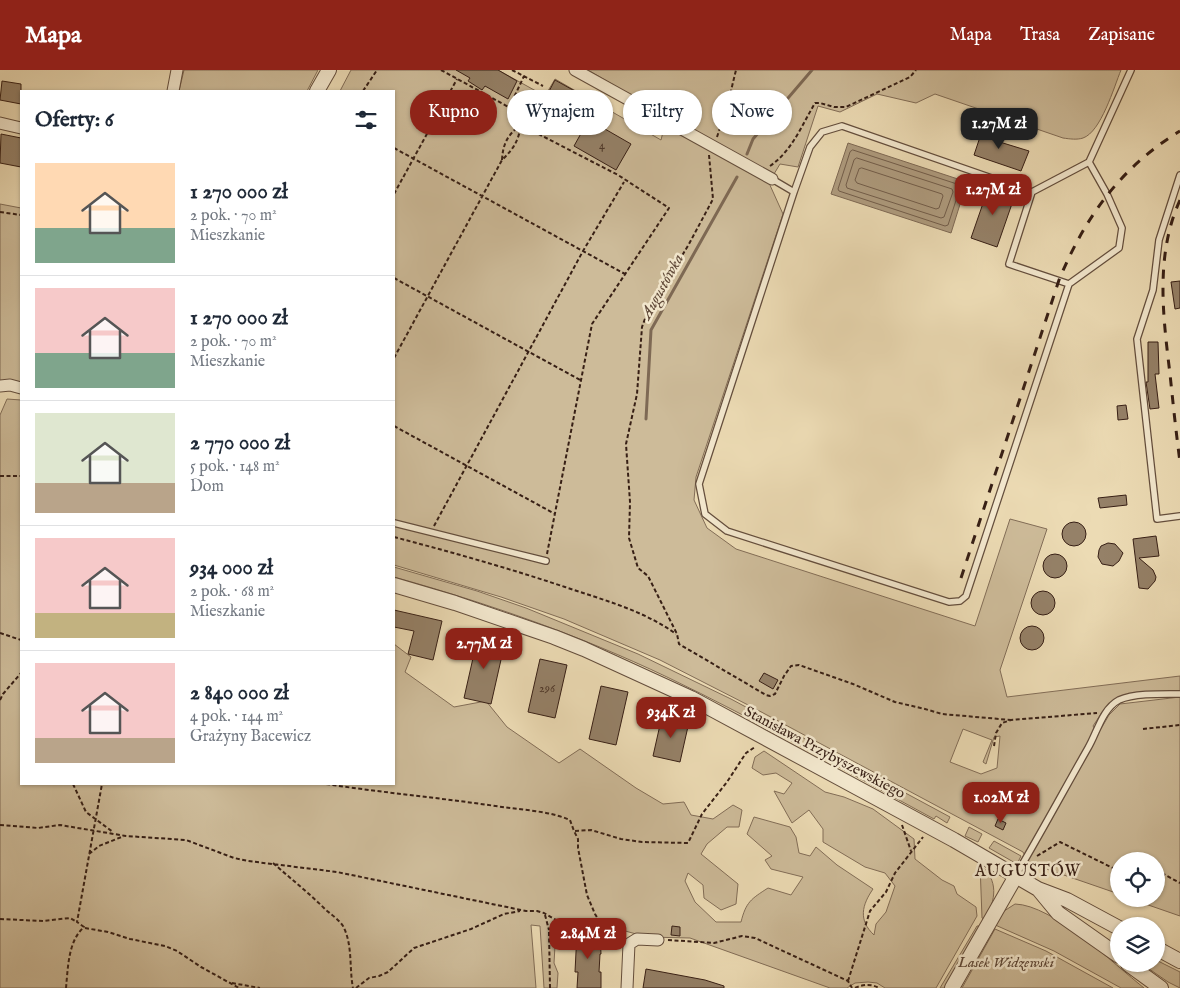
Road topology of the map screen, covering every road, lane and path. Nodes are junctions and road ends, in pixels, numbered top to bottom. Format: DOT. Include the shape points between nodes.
graph roads {
  1 [pos="177,70"];
  2 [pos="329,70"];
  3 [pos="377,70"];
  4 [pos="441,70"];
  5 [pos="512,70"];
  6 [pos="575,70"];
  7 [pos="916,70"];
  8 [pos="1130,70"];
  9 [pos="524,76"];
  10 [pos="457,79"];
  11 [pos="543,86"];
  12 [pos="173,90"];
  13 [pos="319,90"];
  14 [pos="364,90"];
  15 [pos="517,90"];
  16 [pos="507,107"];
  17 [pos="0,123"];
  18 [pos="20,128"];
  19 [pos="509,135"];
  20 [pos="519,135"];
  21 [pos="540,135"];
  22 [pos="395,149"];
  23 [pos="413,158"];
  24 [pos="502,160"];
  25 [pos="1089,162"];
  26 [pos="760,173"];
  27 [pos="1180,175"];
  28 [pos="772,179"];
  29 [pos="624,181"];
  30 [pos="395,192"];
  31 [pos="794,192"];
  32 [pos="1032,192"];
  33 [pos="482,196"];
  34 [pos="0,212"];
  35 [pos="20,215"];
  36 [pos="583,251"];
  37 [pos="625,274"];
  38 [pos="395,279"];
  39 [pos="1069,284"];
  40 [pos="427,296"];
  41 [pos="529,352"];
  42 [pos="395,356"];
  43 [pos="582,381"];
  44 [pos="0,386"];
  45 [pos="20,388"];
  46 [pos="395,427"];
  47 [pos="467,466"];
  48 [pos="0,476"];
  49 [pos="20,476"];
  50 [pos="555,514"];
  51 [pos="1180,516"];
  52 [pos="395,523"];
  53 [pos="431,532"];
  54 [pos="395,537"];
  55 [pos="546,561"];
  56 [pos="395,585"];
  57 [pos="0,633"];
  58 [pos="677,634"];
  59 [pos="20,640"];
  60 [pos="20,674"];
  61 [pos="1180,694"];
  62 [pos="0,700"];
  63 [pos="1107,712"];
  64 [pos="942,714"];
  65 [pos="1011,720"];
  66 [pos="1180,725"];
  67 [pos="1143,729"];
  68 [pos="767,739"];
  69 [pos="994,746"];
  70 [pos="73,785"];
  71 [pos="102,785"];
  72 [pos="332,785"];
  73 [pos="95,818"];
  74 [pos="0,825"];
  75 [pos="902,825"];
  76 [pos="93,830"];
  77 [pos="574,831"];
  78 [pos="117,834"];
  79 [pos="126,836"];
  80 [pos="925,836"];
  81 [pos="911,852"];
  82 [pos="88,855"];
  83 [pos="1033,858"];
  84 [pos="273,863"];
  85 [pos="1110,867"];
  86 [pos="1165,875"];
  87 [pos="1016,876"];
  88 [pos="1180,883"];
  89 [pos="1038,889"];
  90 [pos="526,911"];
  91 [pos="544,913"];
  92 [pos="0,919"];
  93 [pos="78,922"];
  94 [pos="1110,923"];
  95 [pos="563,924"];
  96 [pos="601,924"];
  97 [pos="84,927"];
  98 [pos="549,930"];
  99 [pos="658,940"];
  100 [pos="629,944"];
  101 [pos="1110,950"];
  102 [pos="1165,953"];
  103 [pos="1180,961"];
  104 [pos="1139,972"];
  105 [pos="848,981"];
  106 [pos="230,982"];
  107 [pos="66,988"];
  108 [pos="239,988"];
  109 [pos="260,988"];
  110 [pos="354,988"];
  111 [pos="550,988"];
  112 [pos="627,988"];
  113 [pos="853,988"];
  114 [pos="880,988"];
  115 [pos="952,988"];
  116 [pos="1162,988"];
  1 -- 12 [label="street"];
  2 -- 13 [label="street"];
  3 -- 14 [label="path"];
  4 -- 10 [label="path"];
  5 -- 9 [label="path"];
  6 -- 26 [label="street"];
  7 -- 26 [label="path" via="890,88 846,107 815,103 800,133 773,164"];
  8 -- 25 [label="lane"];
  9 -- 11 [label="path"];
  9 -- 15 [label="path"];
  10 -- 16 [label="path"];
  10 -- 23 [label="path"];
  17 -- 18 [label="street"];
  19 -- 24 [label="path" via="503,145"];
  20 -- 24 [label="path" via="513,149"];
  21 -- 29 [label="path"];
  22 -- 23 [label="path"];
  23 -- 30 [label="path"];
  23 -- 33 [label="path"];
  24 -- 33 [label="path"];
  25 -- 32 [label="lane"];
  25 -- 39 [label="lane" via="1122,228 1119,248"];
  26 -- 28 [label="street"];
  27 -- 51 [label="lane" via="1159,240 1153,290 1137,339 1157,519"];
  28 -- 31 [label="lane"];
  29 -- 36 [label="path"];
  29 -- 37 [label="path" via="669,208"];
  31 -- 32 [label="lane" via="810,147 822,132 842,126"];
  31 -- 39 [label="lane" via="699,484 705,514 727,532 950,602 960,601 966,596"];
  32 -- 39 [label="lane" via="1009,264"];
  33 -- 36 [label="path"];
  33 -- 40 [label="path"];
  34 -- 35 [label="path"];
  36 -- 37 [label="path"];
  36 -- 41 [label="path"];
  37 -- 43 [label="path" via="592,324"];
  38 -- 40 [label="path"];
  40 -- 41 [label="path"];
  40 -- 42 [label="path"];
  41 -- 43 [label="path"];
  41 -- 47 [label="path"];
  43 -- 50 [label="path"];
  44 -- 45 [label="street"];
  46 -- 47 [label="path"];
  47 -- 50 [label="path"];
  47 -- 53 [label="path"];
  48 -- 49 [label="path"];
  50 -- 55 [label="path"];
  52 -- 53 [label="lane"];
  53 -- 55 [label="lane"];
  54 -- 58 [label="path" via="611,602 654,620"];
  56 -- 68 [label="street, Stanisława Przybyszewskiego" via="510,621 584,649 691,698"];
  57 -- 59 [label="path"];
  60 -- 62 [label="path"];
  61 -- 63 [label="lane" via="1154,694 1119,700"];
  63 -- 65 [label="path"];
  63 -- 87 [label="lane"];
  64 -- 65 [label="path"];
  65 -- 69 [label="path" via="1002,723"];
  66 -- 67 [label="path"];
  68 -- 77 [label="path" via="746,753 702,814 688,843 642,842 591,830"];
  68 -- 87 [label="street, Stanisława Przybyszewskiego"];
  70 -- 73 [label="path" via="86,812"];
  71 -- 73 [label="path"];
  72 -- 77 [label="path" via="543,813 570,820"];
  73 -- 76 [label="path"];
  73 -- 78 [label="path"];
  74 -- 76 [label="path"];
  75 -- 81 [label="path"];
  76 -- 78 [label="path"];
  76 -- 93 [label="path"];
  77 -- 96 [label="path" via="587,895"];
  78 -- 79 [label="path"];
  79 -- 82 [label="path" via="98,846"];
  79 -- 84 [label="path" via="186,840 234,858"];
  80 -- 81 [label="path"];
  81 -- 105 [label="path" via="870,911"];
  83 -- 85 [label="path" via="1060,842"];
  84 -- 90 [label="path" via="368,878"];
  84 -- 110 [label="path" via="306,889 343,926"];
  86 -- 88 [label="path"];
  87 -- 89 [label="street, Stanisława Przybyszewskiego"];
  87 -- 115 [label="street"];
  89 -- 94 [label="street, Stanisława Przybyszewskiego"];
  89 -- 101 [label="street, Stanisława Przybyszewskiego" via="1058,913"];
  90 -- 91 [label="path"];
  90 -- 110 [label="path" via="504,914 414,948 388,972 369,978"];
  91 -- 95 [label="path"];
  91 -- 98 [label="path"];
  92 -- 93 [label="path" via="43,921 70,918"];
  93 -- 97 [label="path"];
  95 -- 96 [label="path"];
  95 -- 98 [label="path"];
  96 -- 100 [label="path"];
  97 -- 106 [label="path" via="164,946"];
  97 -- 107 [label="path" via="78,933 69,960"];
  98 -- 111 [label="path"];
  99 -- 100 [label="street" via="637,939"];
  99 -- 105 [label="path" via="714,943 742,936 755,938"];
  100 -- 112 [label="street"];
  102 -- 103 [label="street"];
  104 -- 116 [label="street"];
  105 -- 113 [label="path"];
  106 -- 108 [label="path"];
  106 -- 109 [label="path"];
  113 -- 114 [label="path" via="874,985"];
}
